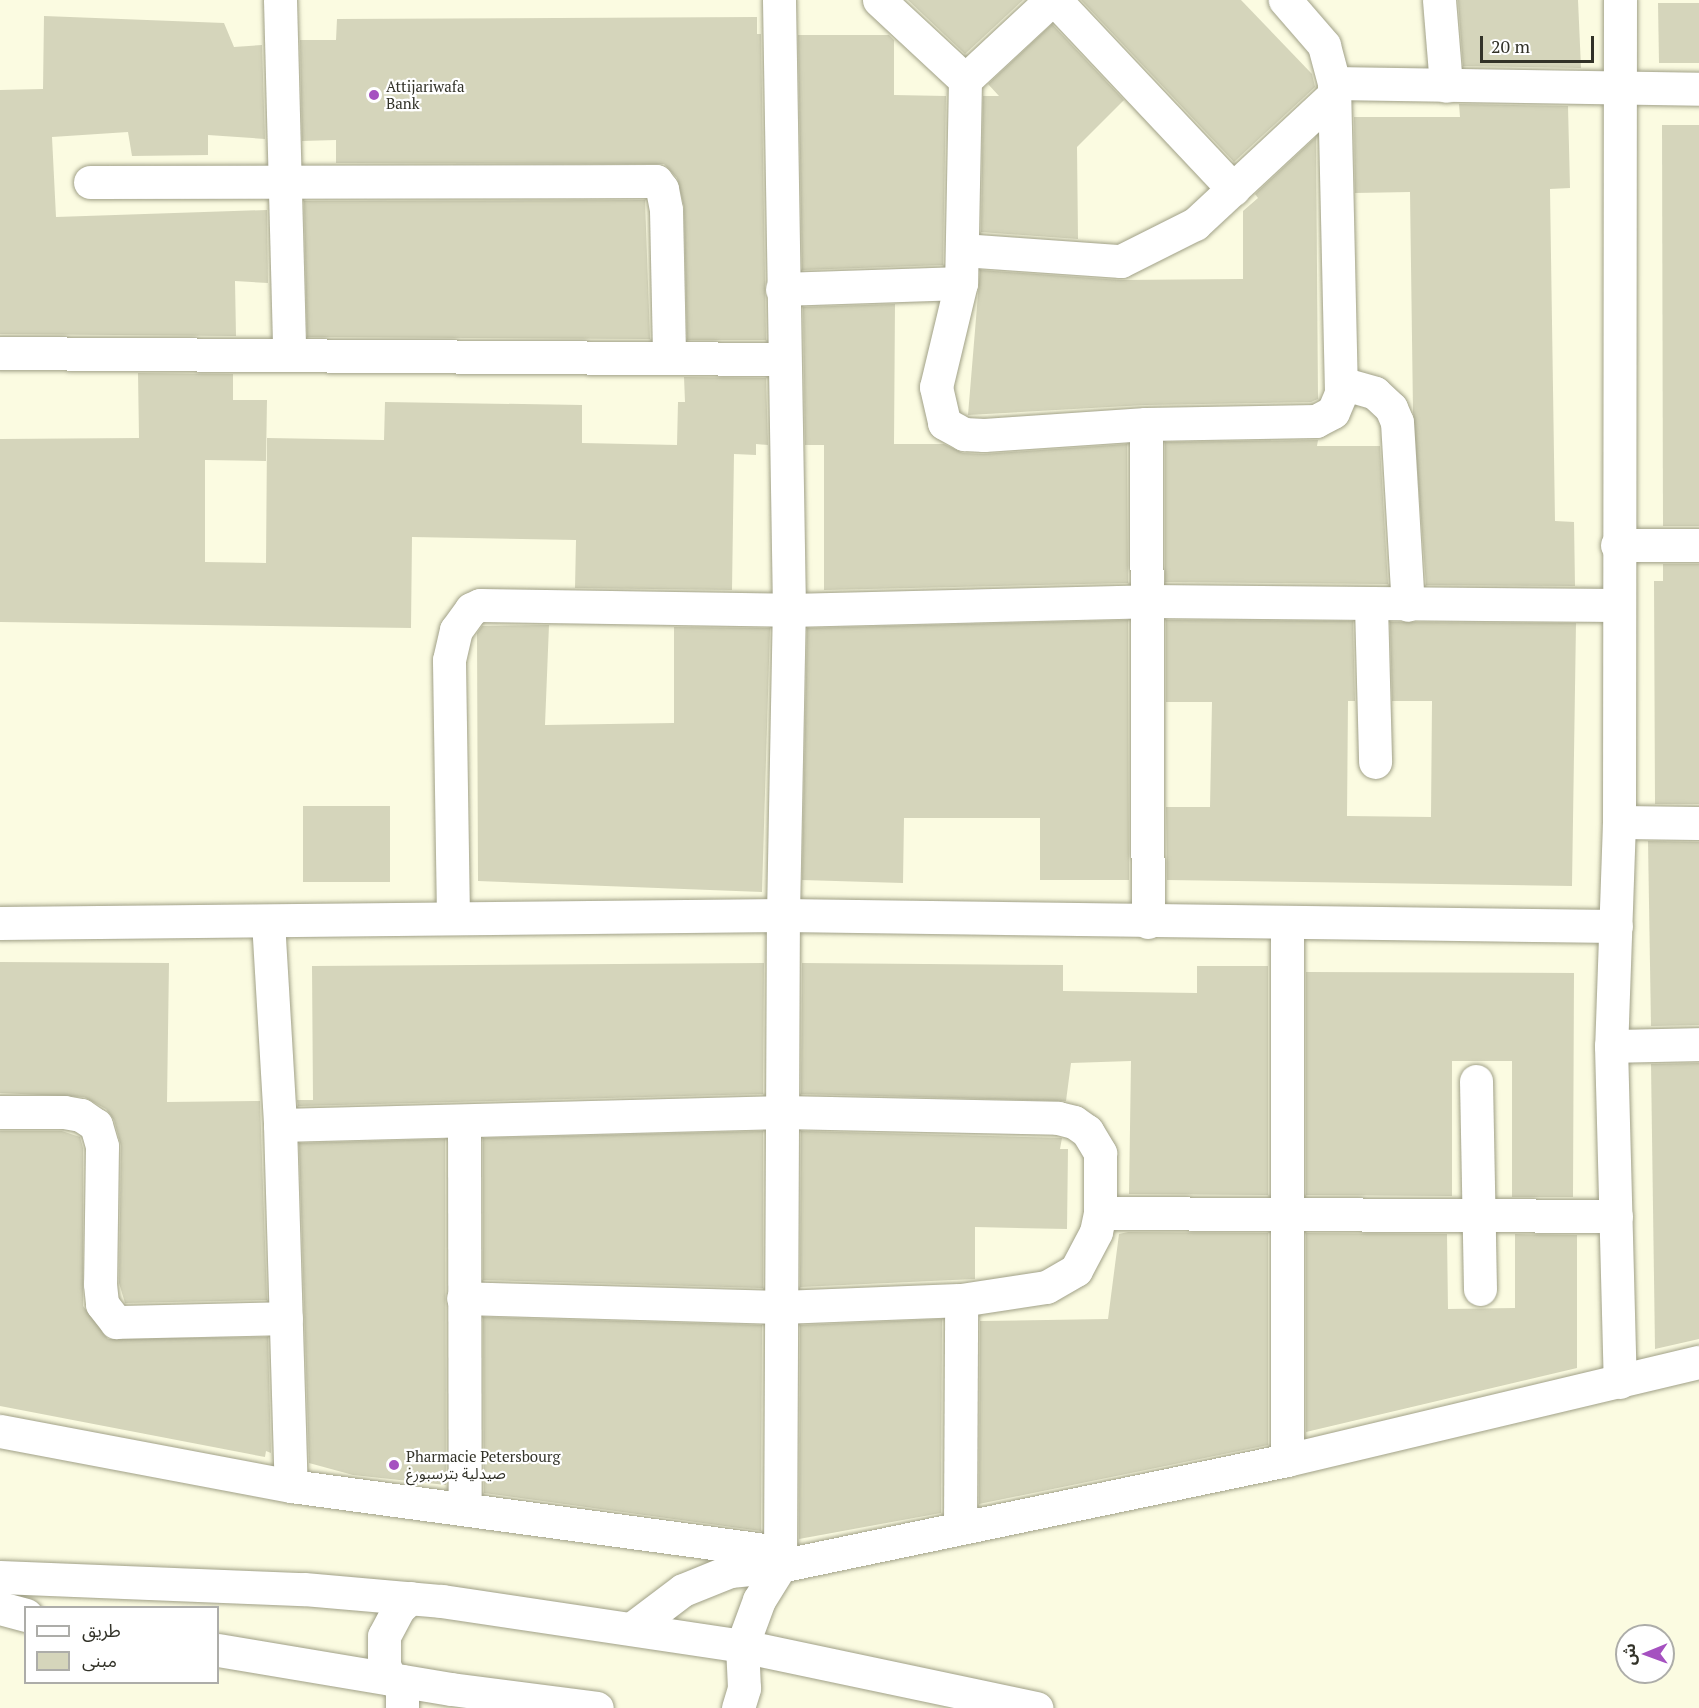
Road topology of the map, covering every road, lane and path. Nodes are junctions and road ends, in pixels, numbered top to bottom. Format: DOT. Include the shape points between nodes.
graph roads {
  1 [pos="280,0"];
  2 [pos="779,0"];
  3 [pos="879,0"];
  4 [pos="1053,0"];
  5 [pos="1285,0"];
  6 [pos="1439,0"];
  7 [pos="1620,0"];
  8 [pos="965,80"];
  9 [pos="1446,86"];
  10 [pos="1617,87"];
  11 [pos="1334,89"];
  12 [pos="1699,90"];
  13 [pos="283,181"];
  14 [pos="90,182"];
  15 [pos="1233,189"];
  16 [pos="962,250"];
  17 [pos="961,283"];
  18 [pos="782,289"];
  19 [pos="0,353"];
  20 [pos="289,355"];
  21 [pos="669,358"];
  22 [pos="783,359"];
  23 [pos="1341,383"];
  24 [pos="1146,424"];
  25 [pos="1617,545"];
  26 [pos="1699,545"];
  27 [pos="1149,600"];
  28 [pos="1371,605"];
  29 [pos="1408,605"];
  30 [pos="1618,605"];
  31 [pos="789,610"];
  32 [pos="1375,762"];
  33 [pos="1619,822"];
  34 [pos="1699,823"];
  35 [pos="783,915"];
  36 [pos="453,917"];
  37 [pos="268,921"];
  38 [pos="1148,922"];
  39 [pos="0,923"];
  40 [pos="1287,923"];
  41 [pos="1616,926"];
  42 [pos="1699,1044"];
  43 [pos="1611,1046"];
  44 [pos="1476,1081"];
  45 [pos="0,1112"];
  46 [pos="782,1112"];
  47 [pos="464,1122"];
  48 [pos="280,1125"];
  49 [pos="1101,1213"];
  50 [pos="1287,1213"];
  51 [pos="1479,1214"];
  52 [pos="1616,1216"];
  53 [pos="1480,1289"];
  54 [pos="463,1298"];
  55 [pos="961,1300"];
  56 [pos="781,1307"];
  57 [pos="286,1318"];
  58 [pos="1699,1362"];
  59 [pos="1620,1382"];
  60 [pos="0,1431"];
  61 [pos="1287,1460"];
  62 [pos="291,1486"];
  63 [pos="465,1509"];
  64 [pos="960,1528"];
  65 [pos="780,1559"];
  66 [pos="0,1577"];
  67 [pos="410,1598"];
  68 [pos="0,1608"];
  69 [pos="24,1614"];
  70 [pos="634,1627"];
  71 [pos="742,1646"];
  72 [pos="219,1650"];
  73 [pos="398,1689"];
  74 [pos="450,1699"];
  75 [pos="597,1708"];
  76 [pos="738,1708"];
  77 [pos="1037,1708"];
  1 -- 13 [label="street"];
  2 -- 18 [label="street"];
  3 -- 8 [label="street"];
  4 -- 8 [label="street"];
  4 -- 15 [label="street"];
  5 -- 11 [label="street" via="1324,45"];
  6 -- 9 [label="street"];
  7 -- 10 [label="street"];
  8 -- 16 [label="street"];
  9 -- 10 [label="street"];
  9 -- 11 [label="street"];
  10 -- 12 [label="street"];
  10 -- 25 [label="street"];
  11 -- 15 [label="street"];
  11 -- 23 [label="street"];
  13 -- 14 [label="street"];
  13 -- 20 [label="street"];
  13 -- 21 [label="street" via="656,182 662,189 666,210"];
  15 -- 16 [label="street" via="1195,224 1121,261"];
  16 -- 17 [label="street"];
  17 -- 18 [label="street"];
  17 -- 24 [label="street" via="936,387 938,410 952,430 984,435"];
  18 -- 22 [label="street"];
  19 -- 20 [label="street"];
  20 -- 21 [label="street"];
  21 -- 22 [label="street"];
  22 -- 31 [label="street"];
  23 -- 24 [label="street" via="1333,412 1316,422"];
  23 -- 29 [label="street" via="1375,393 1397,422"];
  24 -- 27 [label="street"];
  25 -- 26 [label="street"];
  25 -- 30 [label="street"];
  27 -- 28 [label="street"];
  27 -- 31 [label="street"];
  27 -- 38 [label="street"];
  28 -- 29 [label="street"];
  28 -- 32 [label="street"];
  29 -- 30 [label="street"];
  30 -- 33 [label="street"];
  31 -- 35 [label="street"];
  31 -- 36 [label="street" via="490,603 471,609 456,630 449,660"];
  33 -- 34 [label="street"];
  33 -- 41 [label="street"];
  35 -- 36 [label="street"];
  35 -- 38 [label="street"];
  35 -- 46 [label="street"];
  36 -- 37 [label="street"];
  37 -- 39 [label="street"];
  37 -- 48 [label="street"];
  38 -- 40 [label="street"];
  40 -- 41 [label="street"];
  40 -- 50 [label="street"];
  41 -- 43 [label="street"];
  42 -- 43 [label="street"];
  43 -- 52 [label="street"];
  44 -- 51 [label="street"];
  45 -- 57 [label="street" via="81,1114 96,1125 102,1146 100,1284 102,1304 111,1318 124,1324"];
  46 -- 47 [label="street"];
  46 -- 49 [label="street" via="1074,1122 1095,1140 1100,1153"];
  46 -- 56 [label="street"];
  47 -- 48 [label="street"];
  47 -- 54 [label="street"];
  48 -- 57 [label="street"];
  49 -- 50 [label="street"];
  49 -- 55 [label="street" via="1087,1253 1063,1280 1046,1287"];
  50 -- 51 [label="street"];
  50 -- 61 [label="street"];
  51 -- 52 [label="street"];
  51 -- 53 [label="street"];
  52 -- 59 [label="street"];
  54 -- 56 [label="street"];
  54 -- 63 [label="street"];
  55 -- 56 [label="street"];
  55 -- 64 [label="street"];
  56 -- 65 [label="street"];
  57 -- 62 [label="street"];
  58 -- 59 [label="street"];
  59 -- 61 [label="street"];
  60 -- 62 [label="street"];
  61 -- 64 [label="street"];
  62 -- 63 [label="street"];
  63 -- 65 [label="street"];
  64 -- 65 [label="street"];
  65 -- 70 [label="street" via="706,1579 683,1590"];
  65 -- 71 [label="street"];
  66 -- 67 [label="street" via="304,1589"];
  67 -- 70 [label="street"];
  67 -- 73 [label="street" via="394,1614 384,1636 384,1665"];
  68 -- 69 [label="street"];
  70 -- 71 [label="street"];
  71 -- 76 [label="street" via="744,1688"];
  71 -- 77 [label="street"];
  72 -- 73 [label="street"];
  73 -- 74 [label="street"];
  74 -- 75 [label="street"];
}
